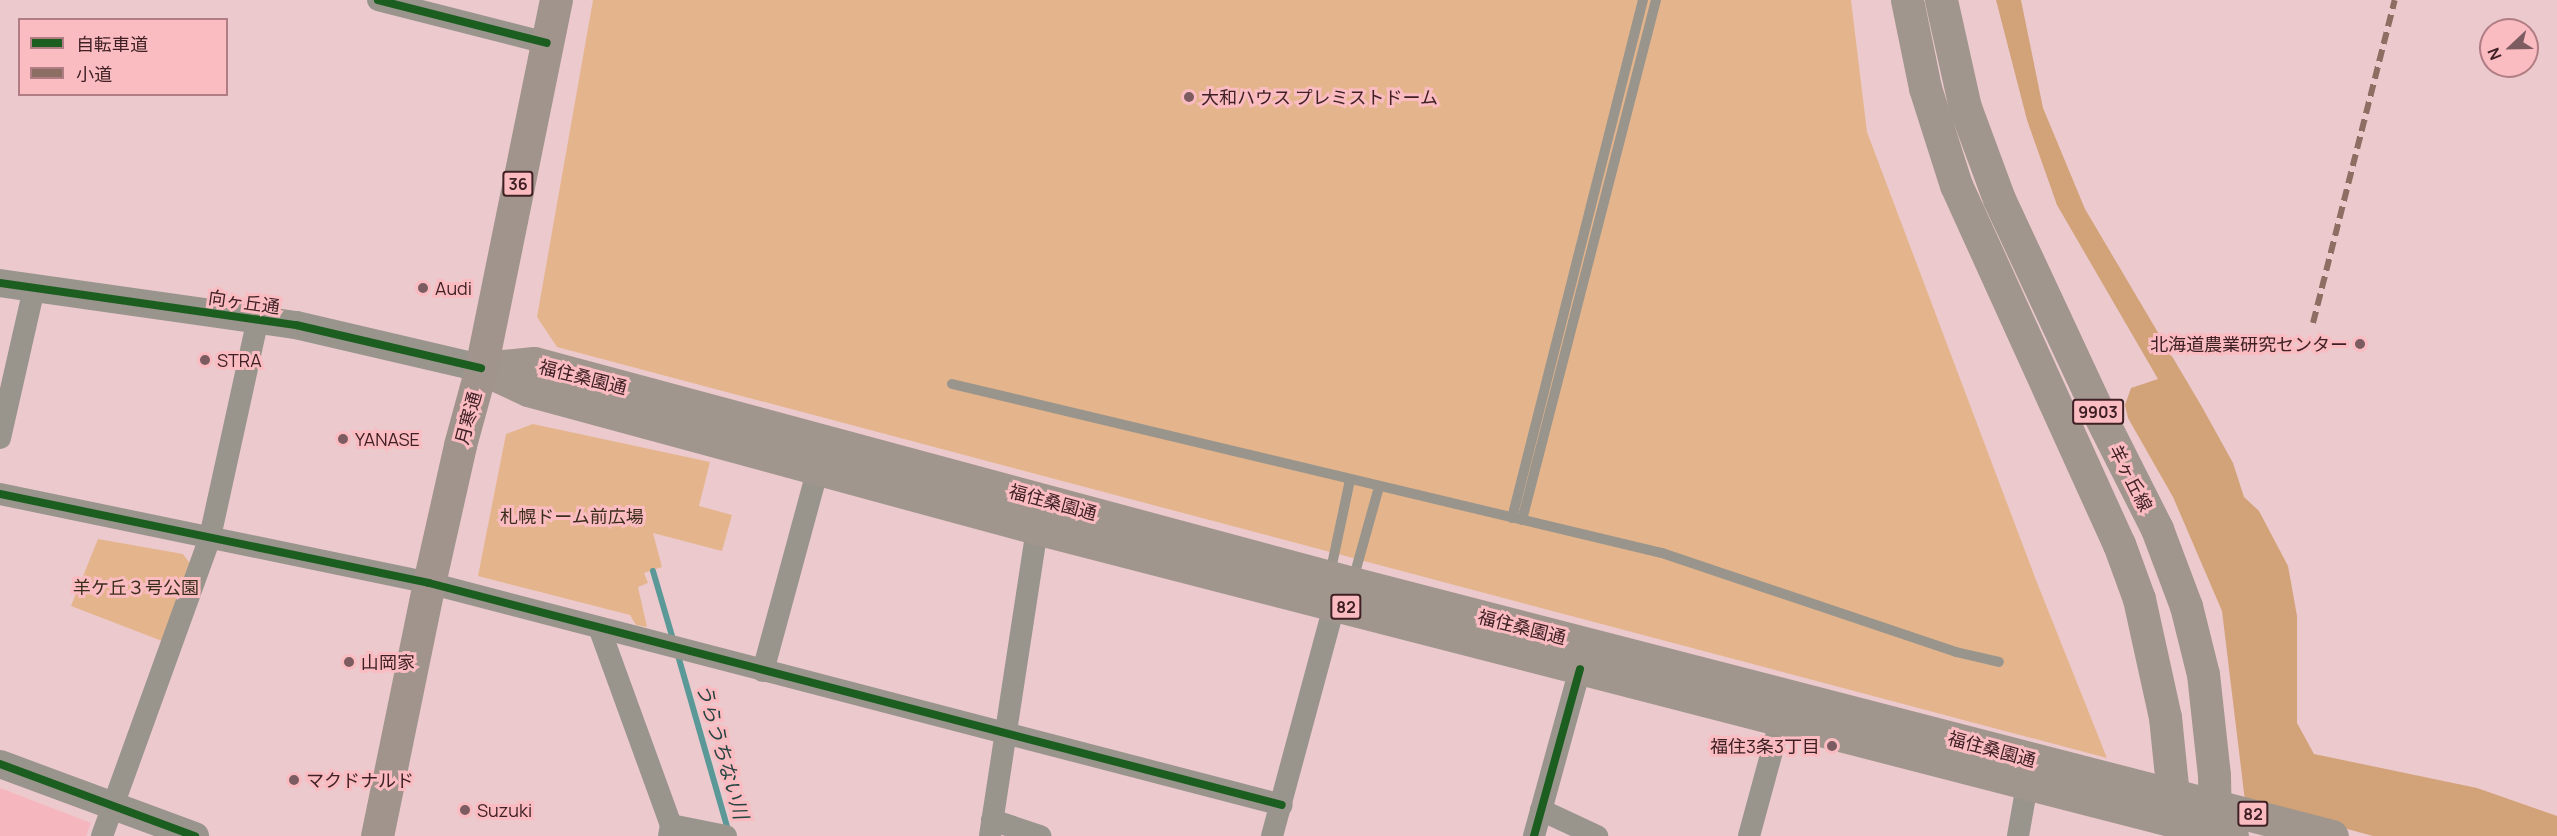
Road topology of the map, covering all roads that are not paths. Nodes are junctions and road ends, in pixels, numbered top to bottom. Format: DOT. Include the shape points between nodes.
graph roads {
  1 [pos="378,0"];
  2 [pos="556,0"];
  3 [pos="1643,0"];
  4 [pos="1656,0"];
  5 [pos="1907,0"];
  6 [pos="1941,0"];
  7 [pos="547,43"];
  8 [pos="0,283"];
  9 [pos="34,288"];
  10 [pos="258,319"];
  11 [pos="481,368"];
  12 [pos="952,384"];
  13 [pos="0,438"];
  14 [pos="818,468"];
  15 [pos="1350,480"];
  16 [pos="1379,487"];
  17 [pos="0,494"];
  18 [pos="1039,514"];
  19 [pos="1517,519"];
  20 [pos="210,537"];
  21 [pos="429,583"];
  22 [pos="1339,585"];
  23 [pos="600,630"];
  24 [pos="1999,662"];
  25 [pos="1580,669"];
  26 [pos="764,671"];
  27 [pos="1784,708"];
  28 [pos="1006,734"];
  29 [pos="0,764"];
  30 [pos="2027,784"];
  31 [pos="1282,805"];
  32 [pos="113,806"];
  33 [pos="1541,810"];
  34 [pos="2175,818"];
  35 [pos="2219,827"];
  36 [pos="991,828"];
  37 [pos="670,830"];
  38 [pos="720,835"];
  39 [pos="102,836"];
  40 [pos="195,836"];
  41 [pos="377,836"];
  42 [pos="1040,836"];
  43 [pos="1272,836"];
  44 [pos="1534,836"];
  45 [pos="1597,836"];
  46 [pos="1749,836"];
  47 [pos="2018,836"];
  48 [pos="2332,836"];
  1 -- 7 [label="street"];
  2 -- 7 [label="highway, 月寒通 / 36"];
  3 -- 19 [label="lane"];
  4 -- 19 [label="lane"];
  5 -- 34 [label="main road, 羊ヶ丘線 / 9903" via="1925,88 1956,185 2119,544 2139,599 2158,679"];
  6 -- 35 [label="main road, 羊ヶ丘線 / 9903" via="1965,107 1999,198 2157,529 2186,606 2203,674"];
  7 -- 11 [label="highway, 月寒通 / 36"];
  8 -- 9 [label="street, 向ヶ丘通"];
  9 -- 10 [label="street, 向ヶ丘通"];
  9 -- 13 [label="street"];
  10 -- 11 [label="street, 向ヶ丘通"];
  10 -- 20 [label="street"];
  11 -- 14 [label="main road, 福住桑園通 / 82" via="528,390"];
  11 -- 18 [label="main road, 福住桑園通 / 82" via="534,363"];
  11 -- 21 [label="highway, 月寒通 / 36"];
  12 -- 15 [label="lane"];
  14 -- 18 [label="main road, 福住桑園通 / 82"];
  14 -- 26 [label="street"];
  15 -- 16 [label="lane"];
  15 -- 22 [label="lane"];
  16 -- 19 [label="lane"];
  16 -- 22 [label="lane"];
  17 -- 20 [label="street"];
  18 -- 22 [label="main road, 福住桑園通 / 82"];
  18 -- 28 [label="street"];
  19 -- 24 [label="lane" via="1662,553"];
  20 -- 21 [label="street"];
  20 -- 32 [label="street"];
  21 -- 23 [label="street"];
  21 -- 41 [label="highway, 月寒通 / 36"];
  22 -- 25 [label="main road, 福住桑園通 / 82"];
  22 -- 27 [label="main road, 福住桑園通 / 82"];
  22 -- 31 [label="street"];
  23 -- 26 [label="street"];
  23 -- 37 [label="street"];
  25 -- 27 [label="main road, 福住桑園通 / 82"];
  25 -- 33 [label="street"];
  26 -- 28 [label="street"];
  27 -- 30 [label="main road, 福住桑園通 / 82"];
  27 -- 34 [label="main road, 福住桑園通 / 82"];
  27 -- 46 [label="street"];
  28 -- 31 [label="street"];
  28 -- 36 [label="street"];
  29 -- 32 [label="street"];
  30 -- 34 [label="main road, 福住桑園通 / 82"];
  30 -- 47 [label="street"];
  31 -- 43 [label="street"];
  32 -- 39 [label="street"];
  32 -- 40 [label="street"];
  33 -- 44 [label="street"];
  33 -- 45 [label="street"];
  34 -- 35 [label="main road, 福住桑園通 / 82"];
  35 -- 48 [label="main road, 福住桑園通 / 82"];
  36 -- 42 [label="street"];
  37 -- 38 [label="street"];
}
